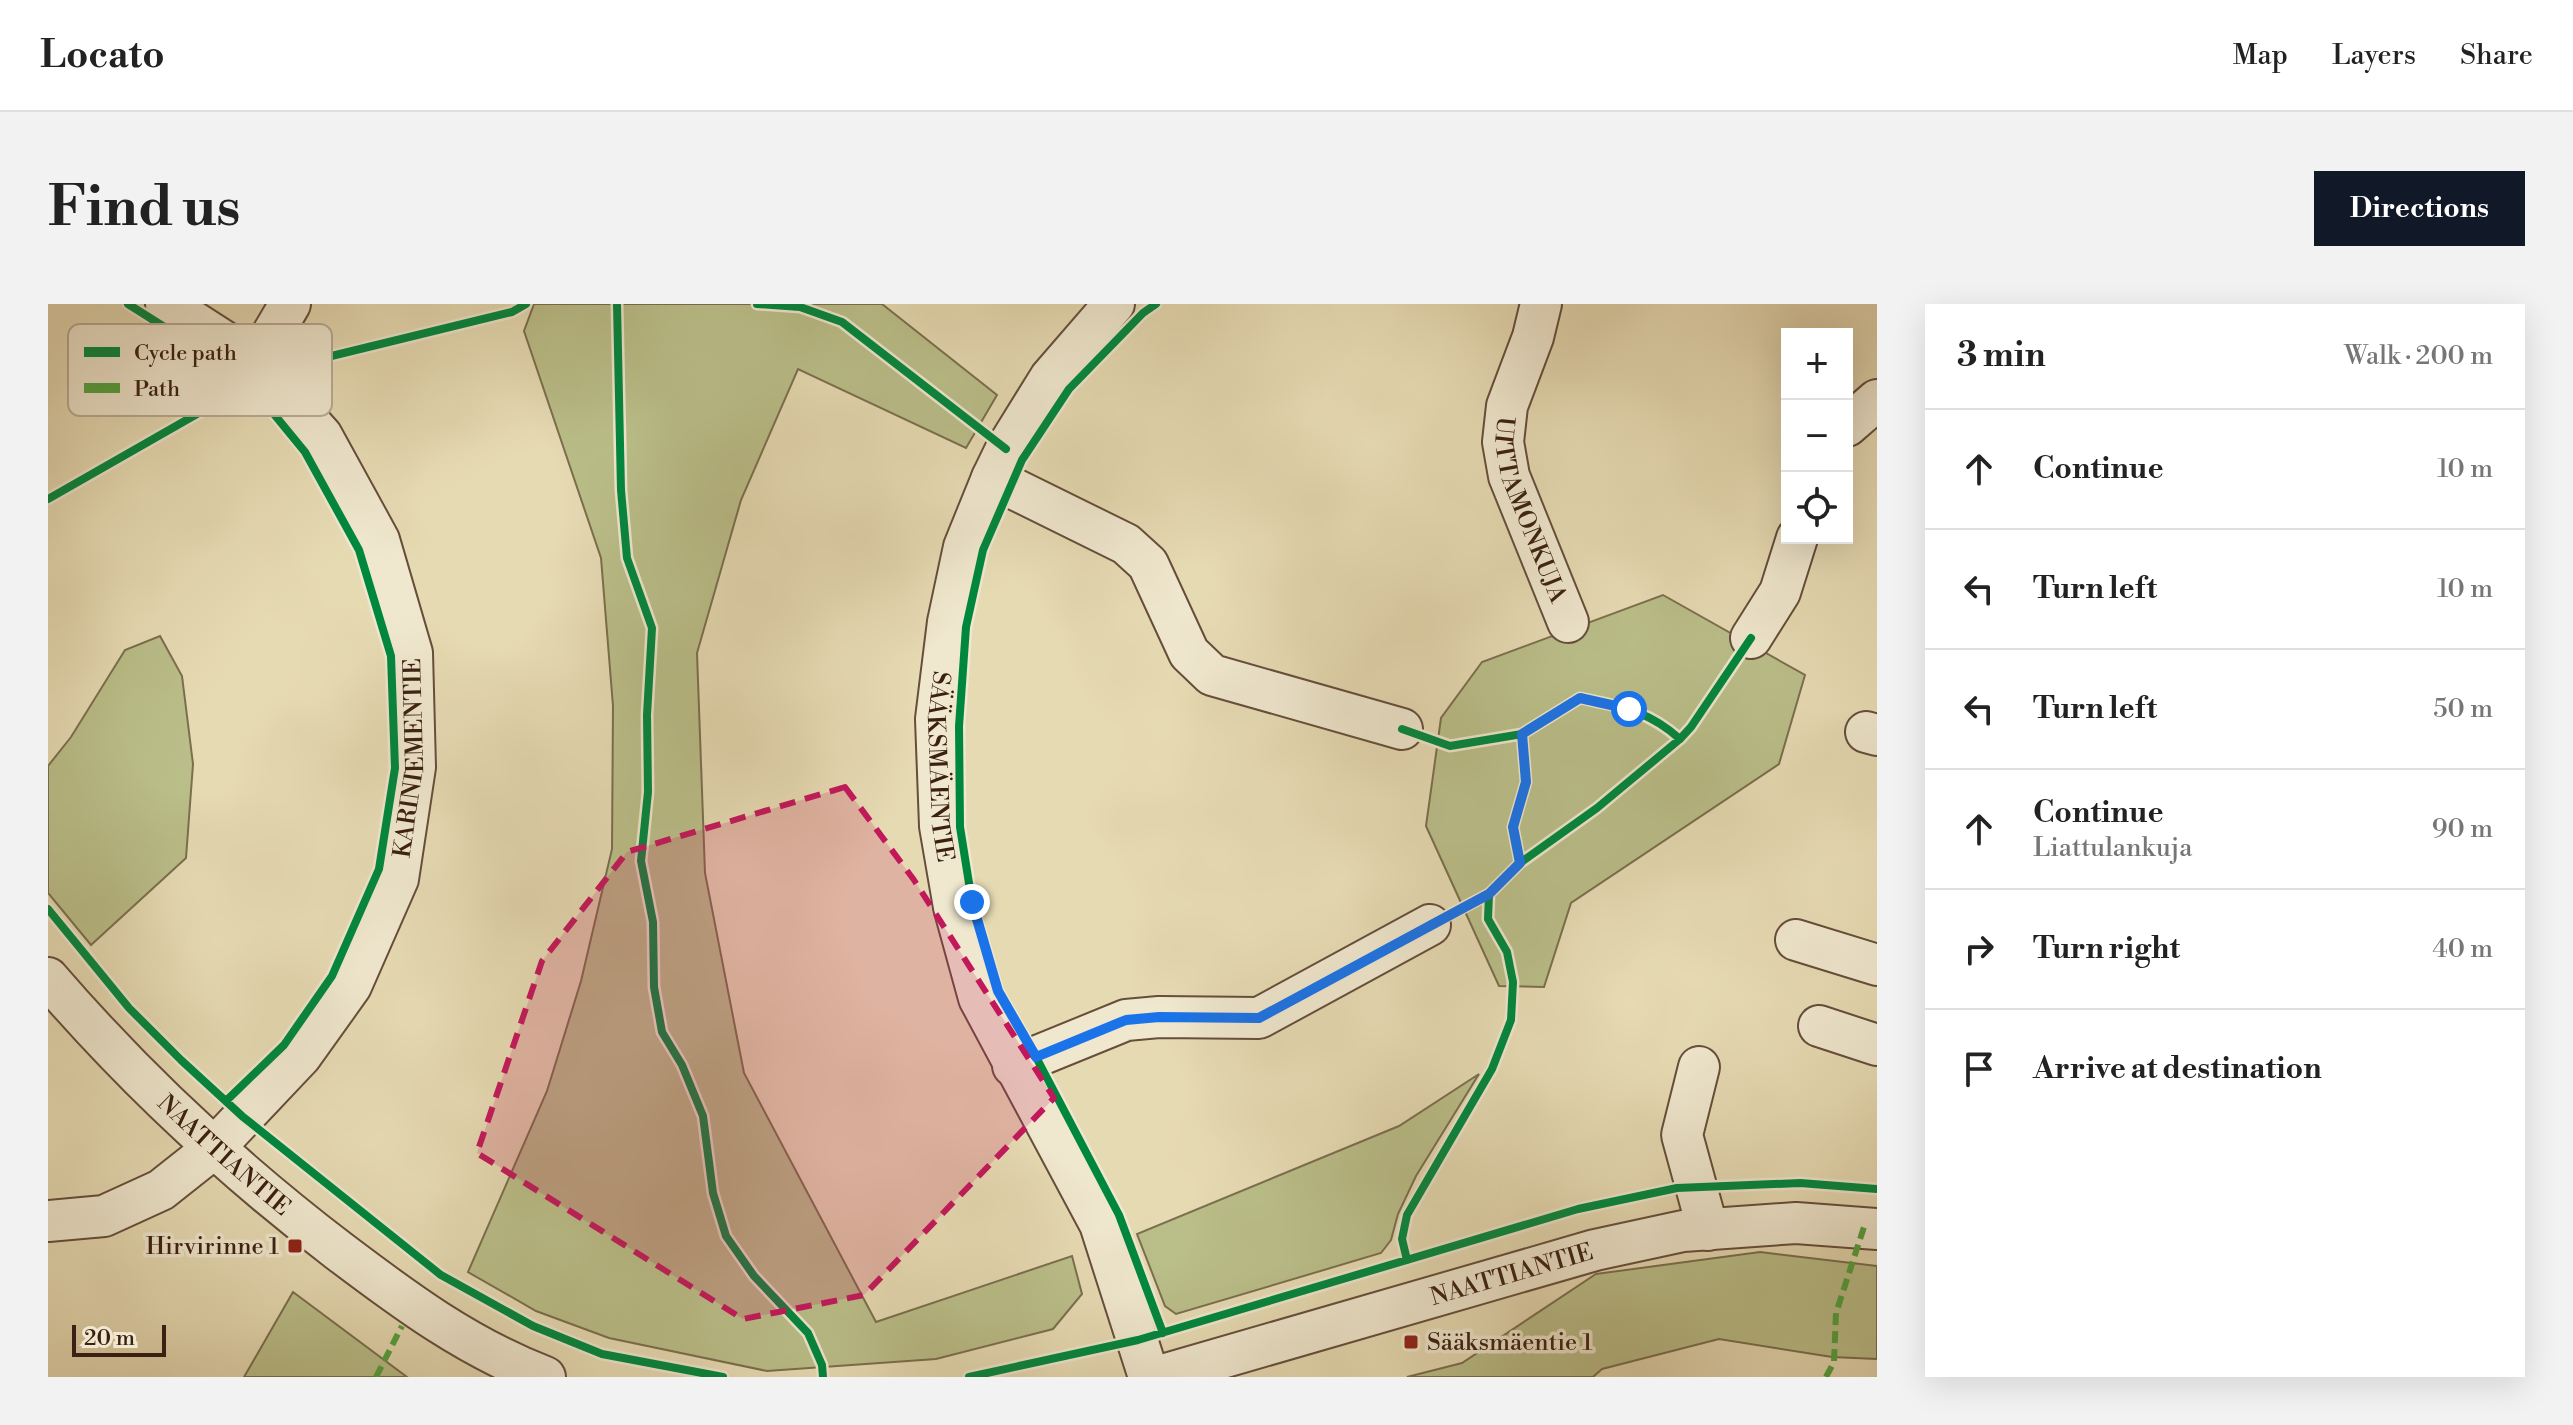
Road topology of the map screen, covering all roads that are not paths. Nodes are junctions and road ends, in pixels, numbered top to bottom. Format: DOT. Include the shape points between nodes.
graph roads {
  1 [pos="166,304"];
  2 [pos="290,304"];
  3 [pos="1114,304"];
  4 [pos="1541,304"];
  5 [pos="197,324"];
  6 [pos="278,324"];
  7 [pos="1877,400"];
  8 [pos="304,416"];
  9 [pos="1853,421"];
  10 [pos="992,478"];
  11 [pos="1795,544"];
  12 [pos="1568,622"];
  13 [pos="1751,638"];
  14 [pos="1402,729"];
  15 [pos="1430,925"];
  16 [pos="1796,940"];
  17 [pos="1877,965"];
  18 [pos="48,978"];
  19 [pos="1819,1026"];
  20 [pos="1877,1045"];
  21 [pos="1013,1066"];
  22 [pos="1699,1067"];
  23 [pos="214,1148"];
  24 [pos="48,1221"];
  25 [pos="1877,1229"];
  26 [pos="1708,1230"];
  27 [pos="545,1377"];
  28 [pos="1149,1377"];
  29 [pos="1156,1377"];
  1 -- 5 [label="street, KARINIEMENTIE"];
  2 -- 6 [label="street"];
  3 -- 10 [label="street, SÄÄKSMÄENTIE" via="1050,378"];
  4 -- 12 [label="street, UITTAMONKUJA" via="1507,406 1503,442 1509,476"];
  7 -- 9 [label="street"];
  8 -- 23 [label="street, KARINIEMENTIE" via="322,436 379,540 412,653 415,767 398,879 351,986 301,1056"];
  10 -- 14 [label="street" via="1126,544 1148,564 1189,653 1212,675"];
  10 -- 21 [label="street, SÄÄKSMÄENTIE" via="964,547 936,719 940,826 954,907 979,998"];
  11 -- 13 [label="street" via="1780,592"];
  15 -- 21 [label="street" via="1259,1018 1126,1020"];
  16 -- 17 [label="street"];
  18 -- 23 [label="street, NAATTIANTIE" via="101,1039"];
  19 -- 20 [label="street"];
  21 -- 28 [label="street, SÄÄKSMÄENTIE" via="1100,1224"];
  22 -- 26 [label="street" via="1682,1135"];
  23 -- 24 [label="street, KARINIEMENTIE" via="161,1190 104,1216"];
  23 -- 27 [label="street, NAATTIANTIE" via="416,1309 471,1343"];
  25 -- 26 [label="street, NAATTIANTIE" via="1796,1223"];
  26 -- 29 [label="street, NAATTIANTIE" via="1595,1250"];
}
